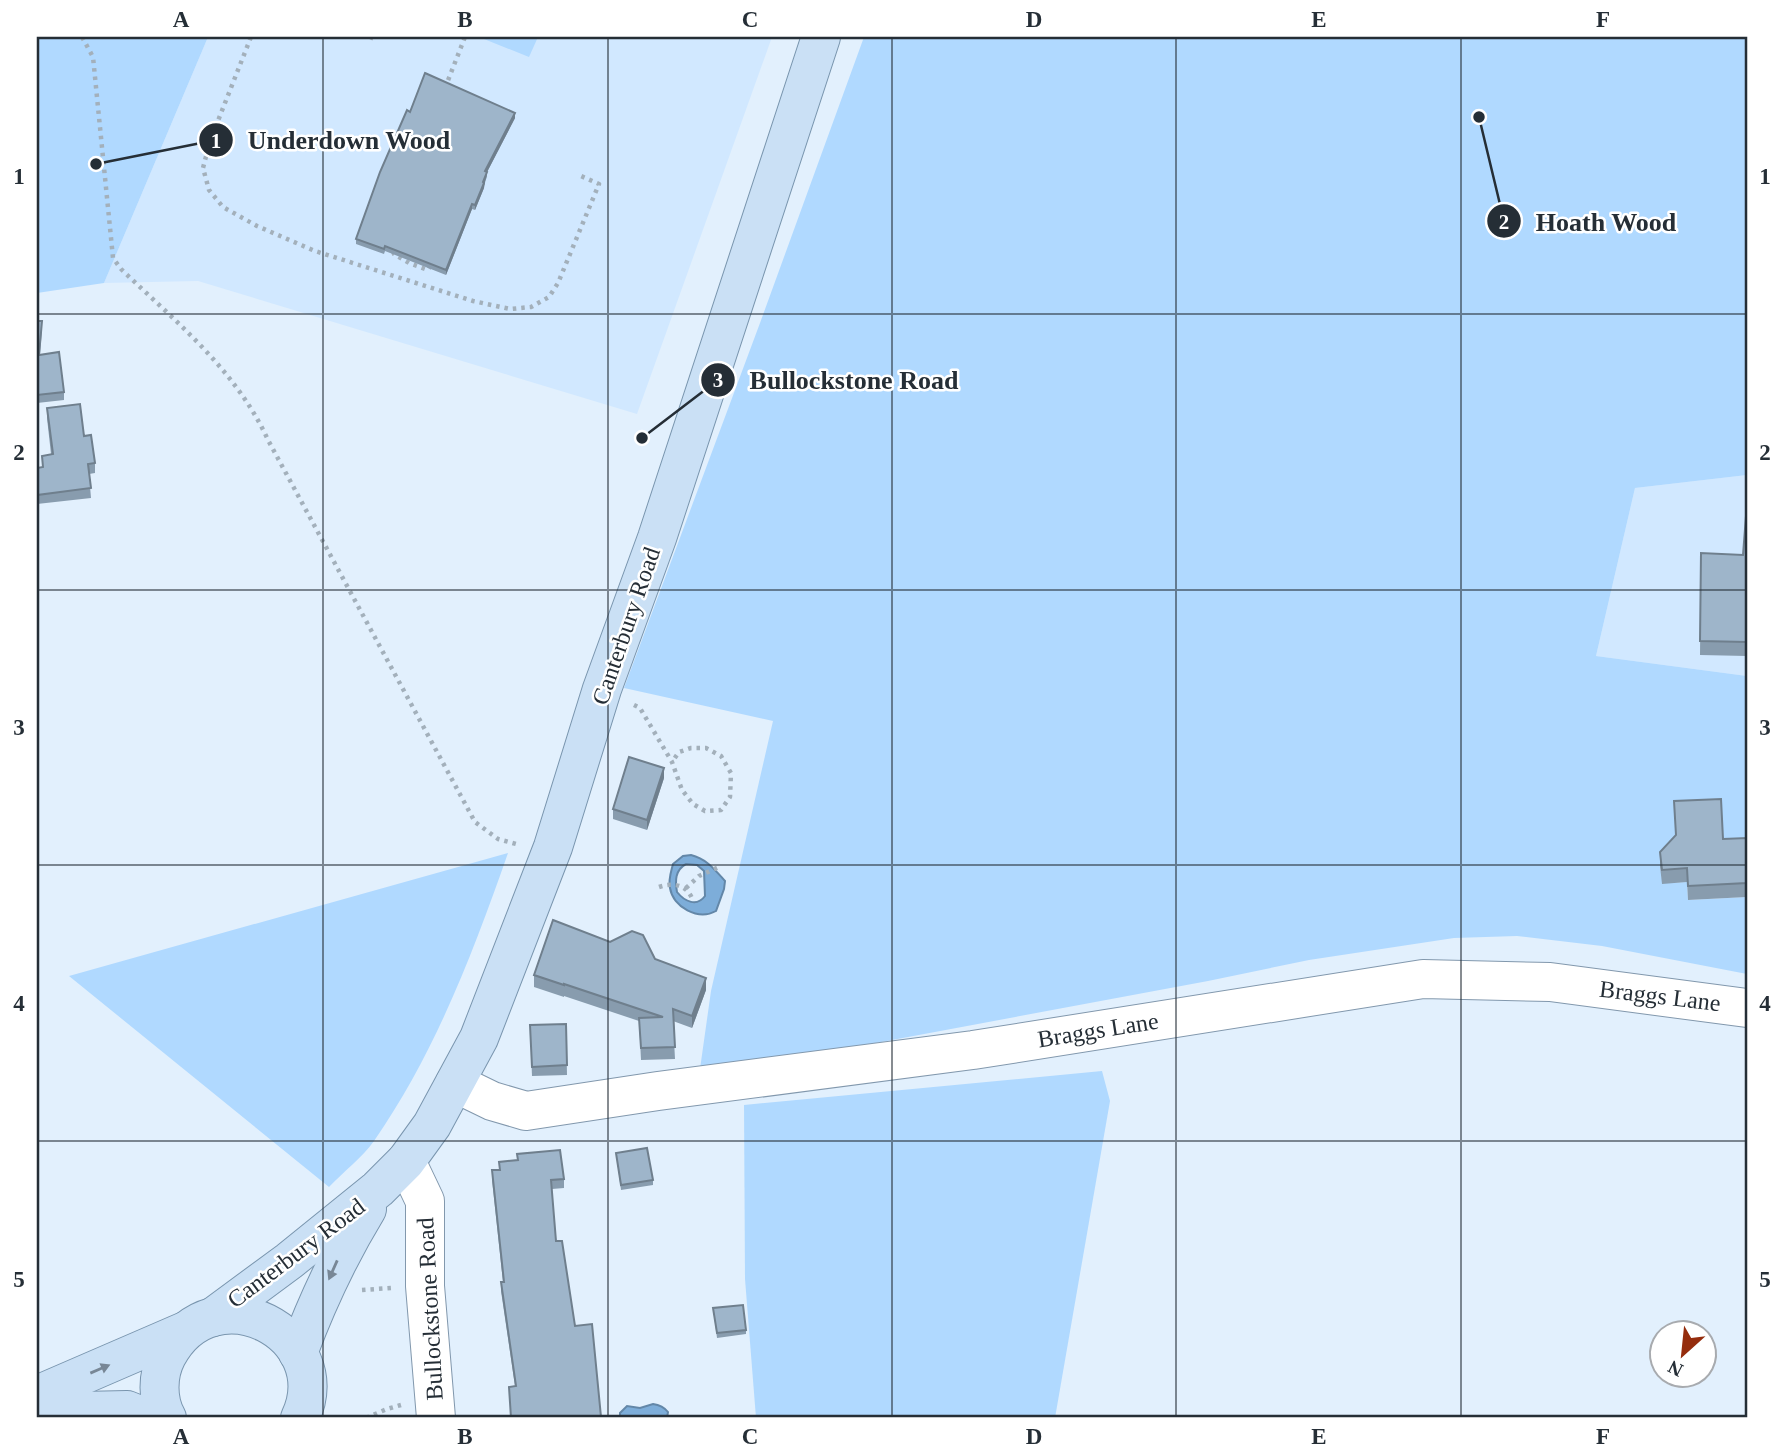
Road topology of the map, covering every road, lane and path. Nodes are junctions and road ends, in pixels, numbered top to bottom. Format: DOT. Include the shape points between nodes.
graph roads {
  1 [pos="82,37"];
  2 [pos="251,37"];
  3 [pos="465,37"];
  4 [pos="821,37"];
  5 [pos="444,90"];
  6 [pos="581,176"];
  7 [pos="395,241"];
  8 [pos="434,256"];
  9 [pos="602,689"];
  10 [pos="672,762"];
  11 [pos="552,848"];
  12 [pos="719,867"];
  13 [pos="659,887"];
  14 [pos="687,888"];
  15 [pos="693,901"];
  16 [pos="1747,1007"];
  17 [pos="455,1083"];
  18 [pos="406,1161"];
  19 [pos="379,1189"];
  20 [pos="199,1324"];
  21 [pos="302,1385"];
  22 [pos="37,1395"];
  23 [pos="37,1412"];
  24 [pos="147,1418"];
  25 [pos="167,1418"];
  26 [pos="324,1418"];
  27 [pos="436,1418"];
  1 -- 11 [label="path" via="93,57 113,258 218,363 257,417 475,822 498,839"];
  2 -- 6 [label="path" via="203,168 209,190 223,207 292,241 473,301 510,309 531,307 549,297 558,283 599,184"];
  3 -- 5 [label="path"];
  4 -- 9 [label="main road, Canterbury Road" via="657,538"];
  7 -- 8 [label="path" via="394,254 419,268 428,270"];
  9 -- 10 [label="path" via="640,708"];
  9 -- 11 [label="main road, Canterbury Road"];
  10 -- 10 [label="path" via="682,790 693,804 705,811 721,810 730,797 731,773 721,756 706,748 691,748 679,752"];
  11 -- 17 [label="main road, Canterbury Road" via="480,1038"];
  12 -- 14 [label="path"];
  13 -- 14 [label="path"];
  14 -- 15 [label="path"];
  16 -- 17 [label="street, Braggs Lane" via="1550,982 1423,979 973,1050 526,1111"];
  17 -- 18 [label="main road, Canterbury Road"];
  18 -- 19 [label="main road, Canterbury Road"];
  18 -- 27 [label="street, Bullockstone Road" via="425,1201 425,1286"];
  19 -- 20 [label="main road, Canterbury Road" via="289,1261"];
  19 -- 21 [label="main road, Canterbury Road, one-way" via="342,1249 313,1313"];
  20 -- 21 [label="main road" via="236,1314 278,1328"];
  22 -- 20 [label="main road, Canterbury Road, one-way"];
  20 -- 25 [label="main road" via="174,1344 163,1365 159,1388"];
  21 -- 26 [label="street"];
  23 -- 24 [label="main road" via="127,1410"];
}
